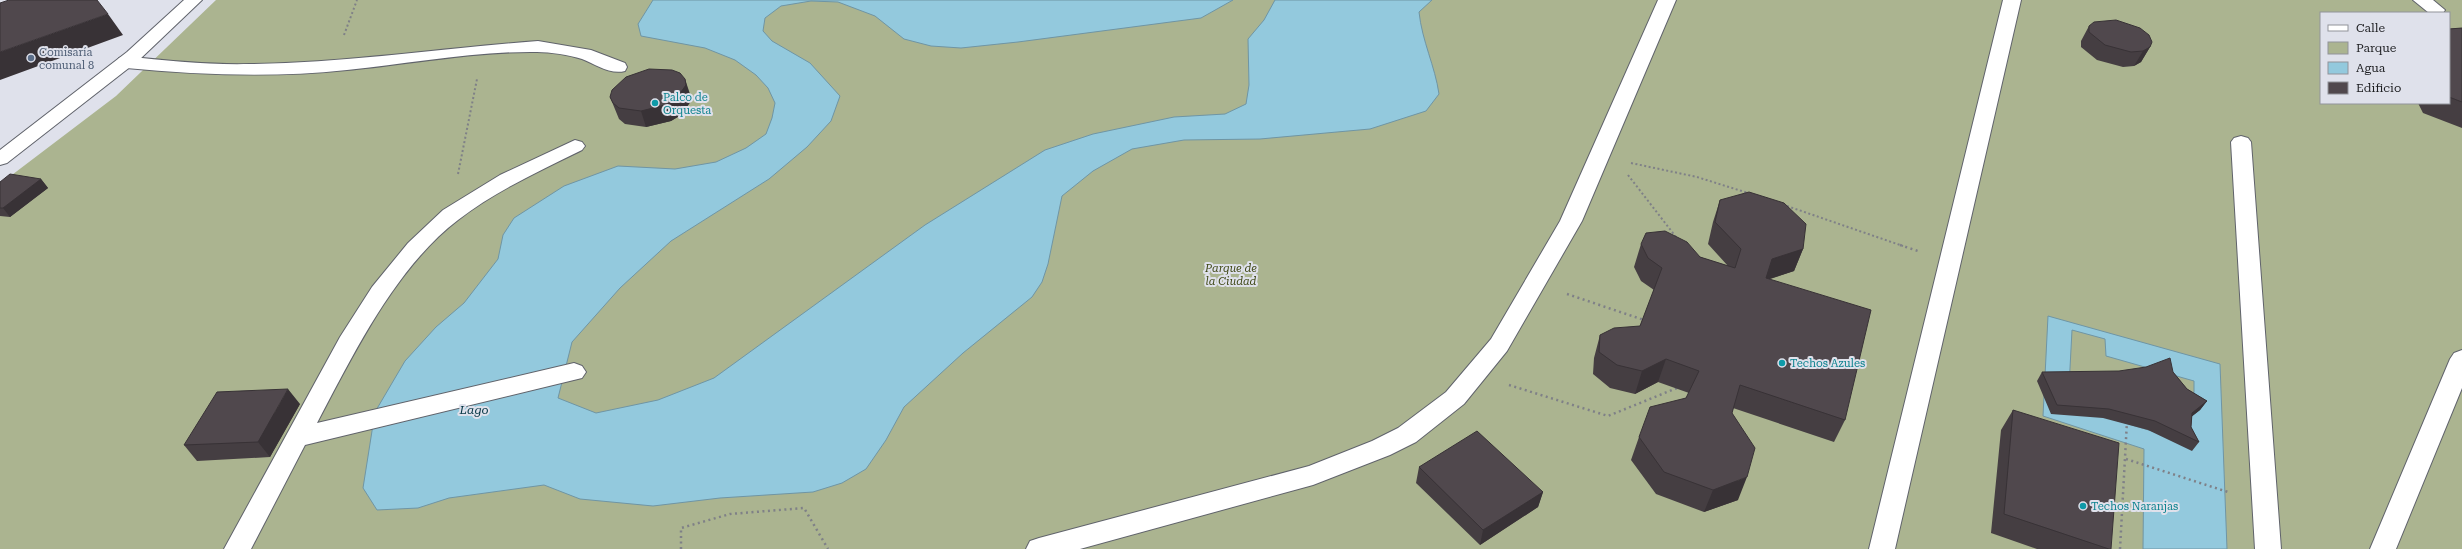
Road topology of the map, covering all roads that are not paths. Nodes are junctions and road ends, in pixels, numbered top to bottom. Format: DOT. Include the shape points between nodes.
graph roads {
  1 [pos="194,0"];
  2 [pos="1667,0"];
  3 [pos="2012,0"];
  4 [pos="126,62"];
  5 [pos="618,67"];
  6 [pos="2241,142"];
  7 [pos="575,146"];
  8 [pos="0,159"];
  9 [pos="2462,359"];
  10 [pos="574,372"];
  11 [pos="296,438"];
  12 [pos="237,549"];
  13 [pos="1040,549"];
  14 [pos="1882,549"];
  15 [pos="2268,549"];
  16 [pos="2383,549"];
  1 -- 4 [label="lane"];
  2 -- 13 [label="street" via="1608,158 1499,345 1455,398 1407,435 1354,460 1313,475"];
  3 -- 14 [label="street"];
  4 -- 5 [label="street" via="186,68 250,70 538,46 585,54"];
  4 -- 8 [label="lane"];
  6 -- 15 [label="street"];
  7 -- 11 [label="street" via="507,180 450,215 416,248 380,293 348,343"];
  9 -- 16 [label="street"];
  10 -- 11 [label="street"];
  11 -- 12 [label="street"];
}
